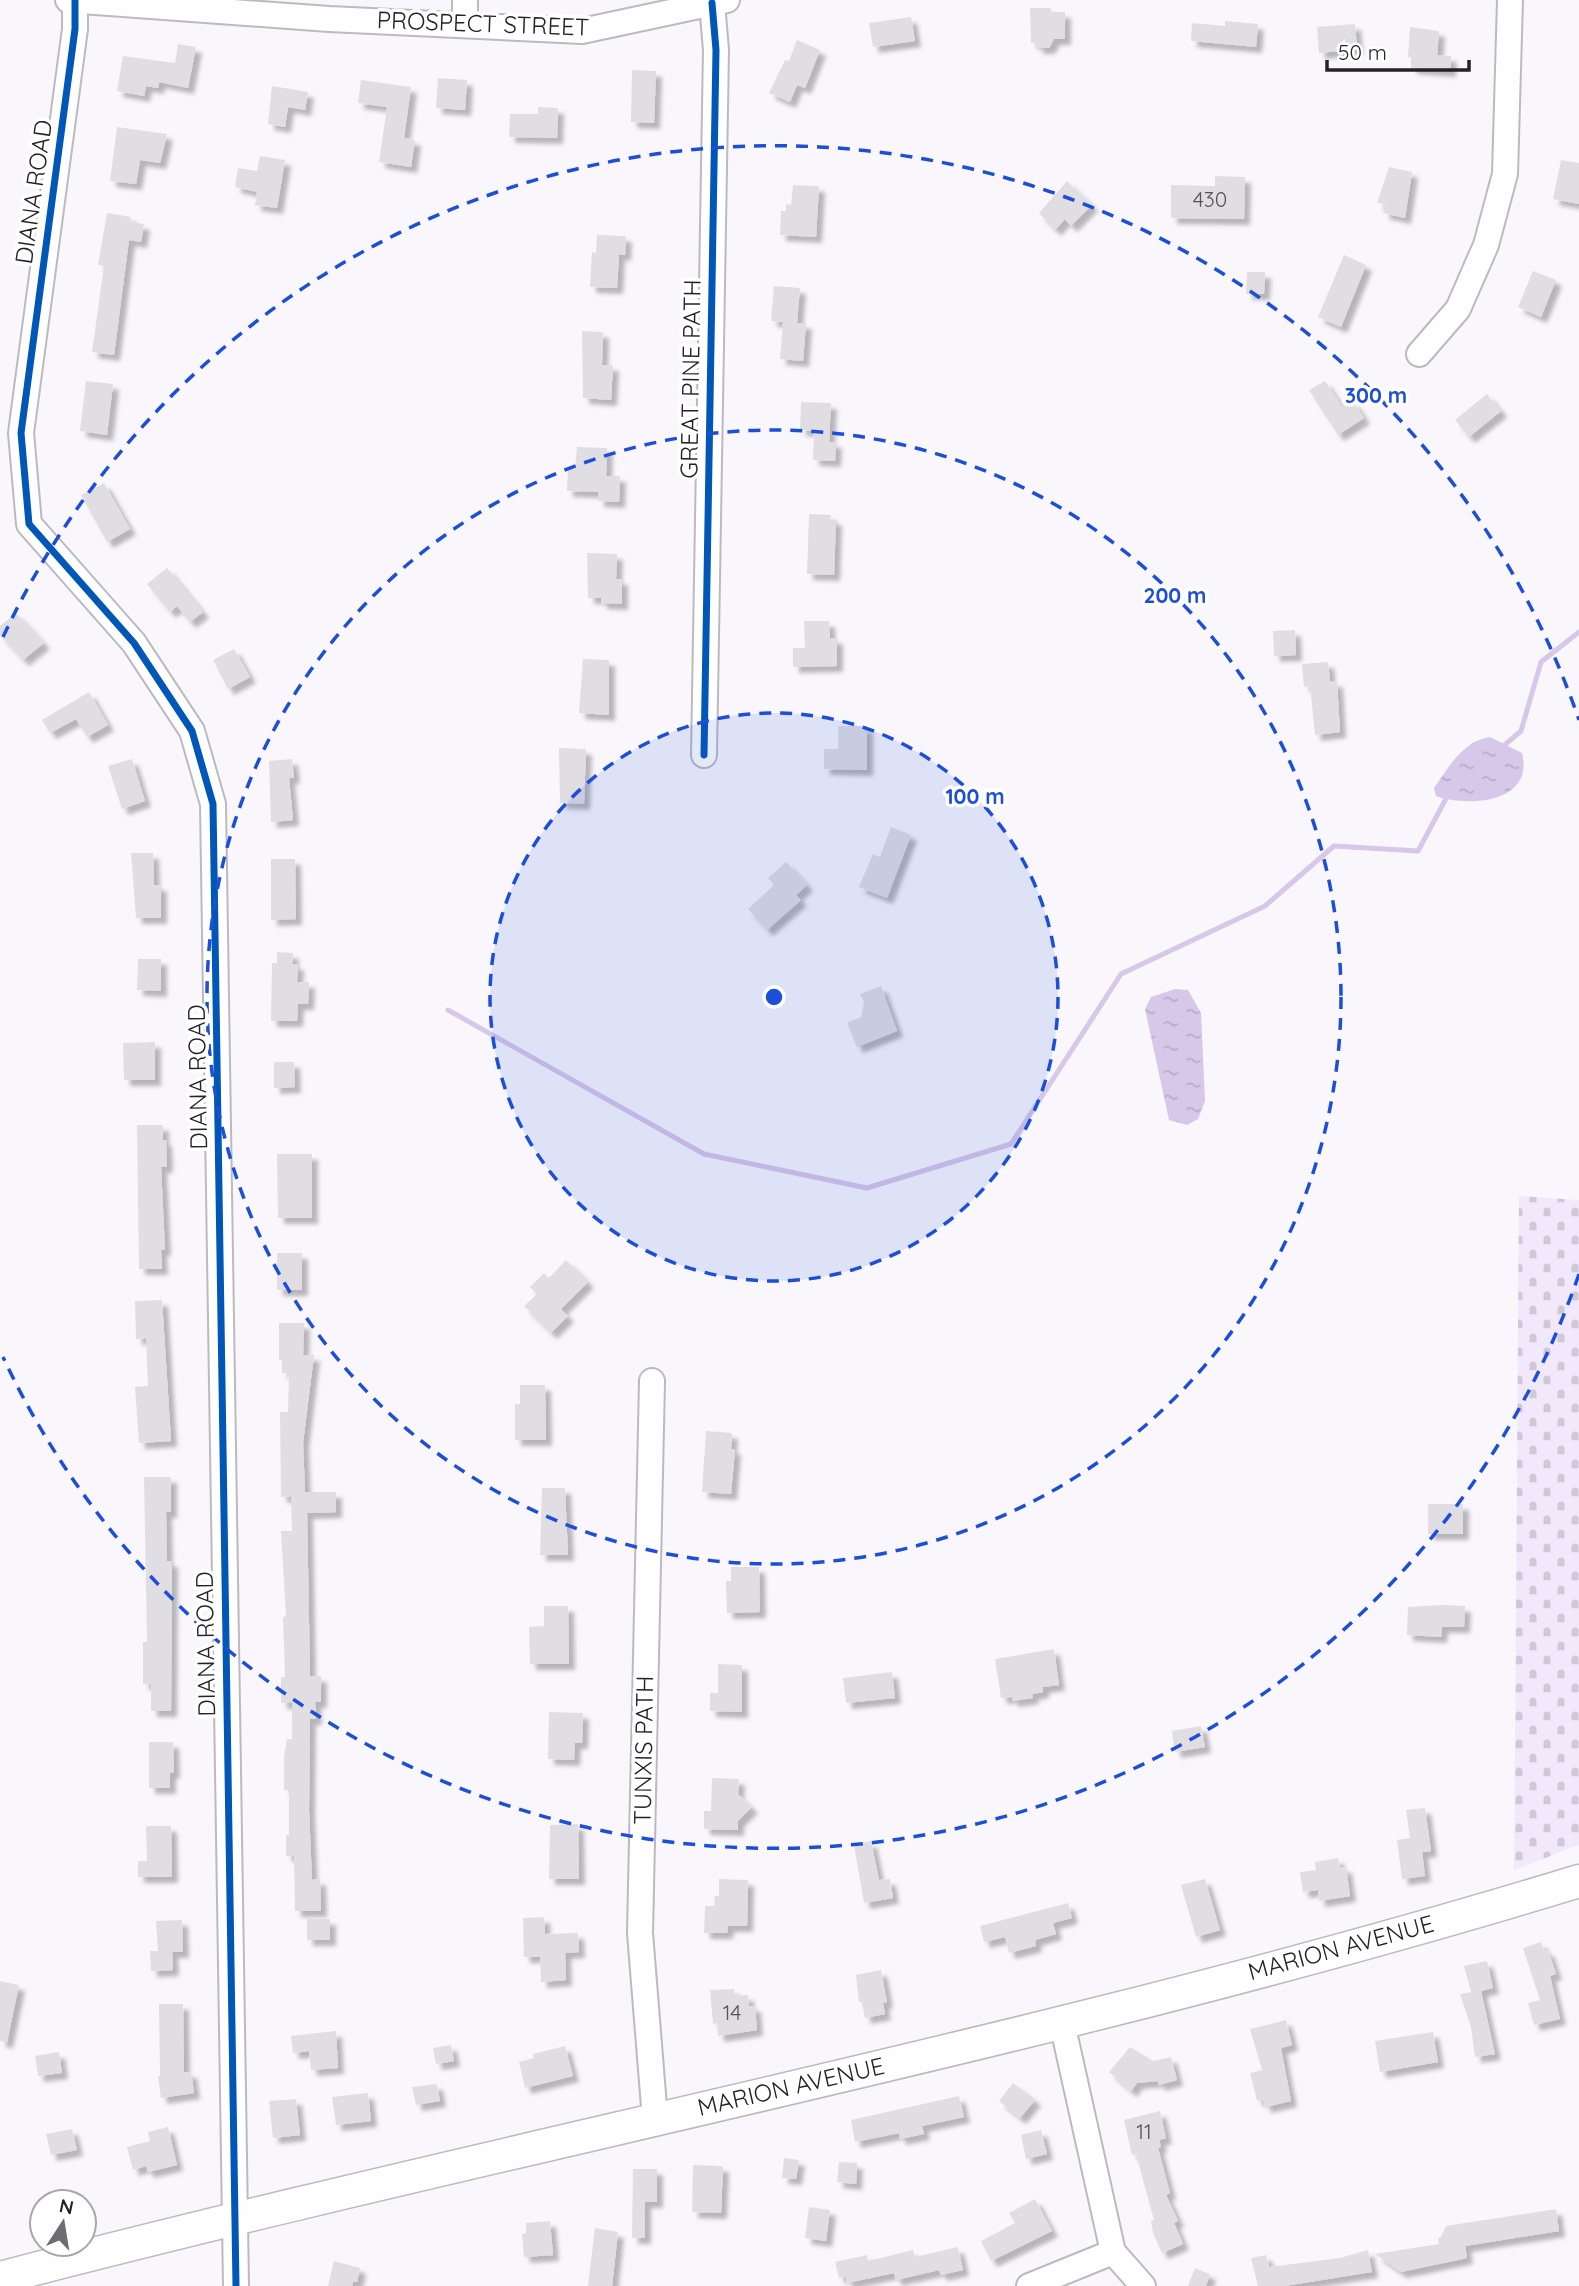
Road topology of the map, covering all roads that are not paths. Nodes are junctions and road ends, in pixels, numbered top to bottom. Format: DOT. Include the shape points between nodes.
graph roads {
  1 [pos="68,0"];
  2 [pos="465,0"];
  3 [pos="1510,0"];
  4 [pos="75,1"];
  5 [pos="720,1"];
  6 [pos="465,25"];
  7 [pos="1419,354"];
  8 [pos="704,755"];
  9 [pos="653,1381"];
  10 [pos="1579,1881"];
  11 [pos="1062,2023"];
  12 [pos="655,2119"];
  13 [pos="234,2217"];
  14 [pos="1113,2252"];
  15 [pos="0,2278"];
  16 [pos="236,2286"];
  17 [pos="1029,2286"];
  18 [pos="1143,2286"];
  1 -- 4 [label="street, PROSPECT STREET"];
  2 -- 6 [label="street"];
  3 -- 7 [label="street" via="1505,174 1486,245 1458,309"];
  4 -- 6 [label="street, PROSPECT STREET"];
  4 -- 13 [label="street, DIANA ROAD" via="21,433 29,524 134,643 192,730 213,804"];
  5 -- 6 [label="street, PROSPECT STREET" via="582,30"];
  5 -- 8 [label="street, GREAT PINE PATH"];
  9 -- 12 [label="street, TUNXIS PATH" via="640,1933"];
  10 -- 11 [label="main road, MARION AVENUE"];
  11 -- 12 [label="main road, MARION AVENUE"];
  11 -- 14 [label="street"];
  12 -- 13 [label="main road, MARION AVENUE"];
  13 -- 15 [label="main road, MARION AVENUE"];
  13 -- 16 [label="street, DIANA ROAD"];
  14 -- 17 [label="street"];
  14 -- 18 [label="street"];
}
